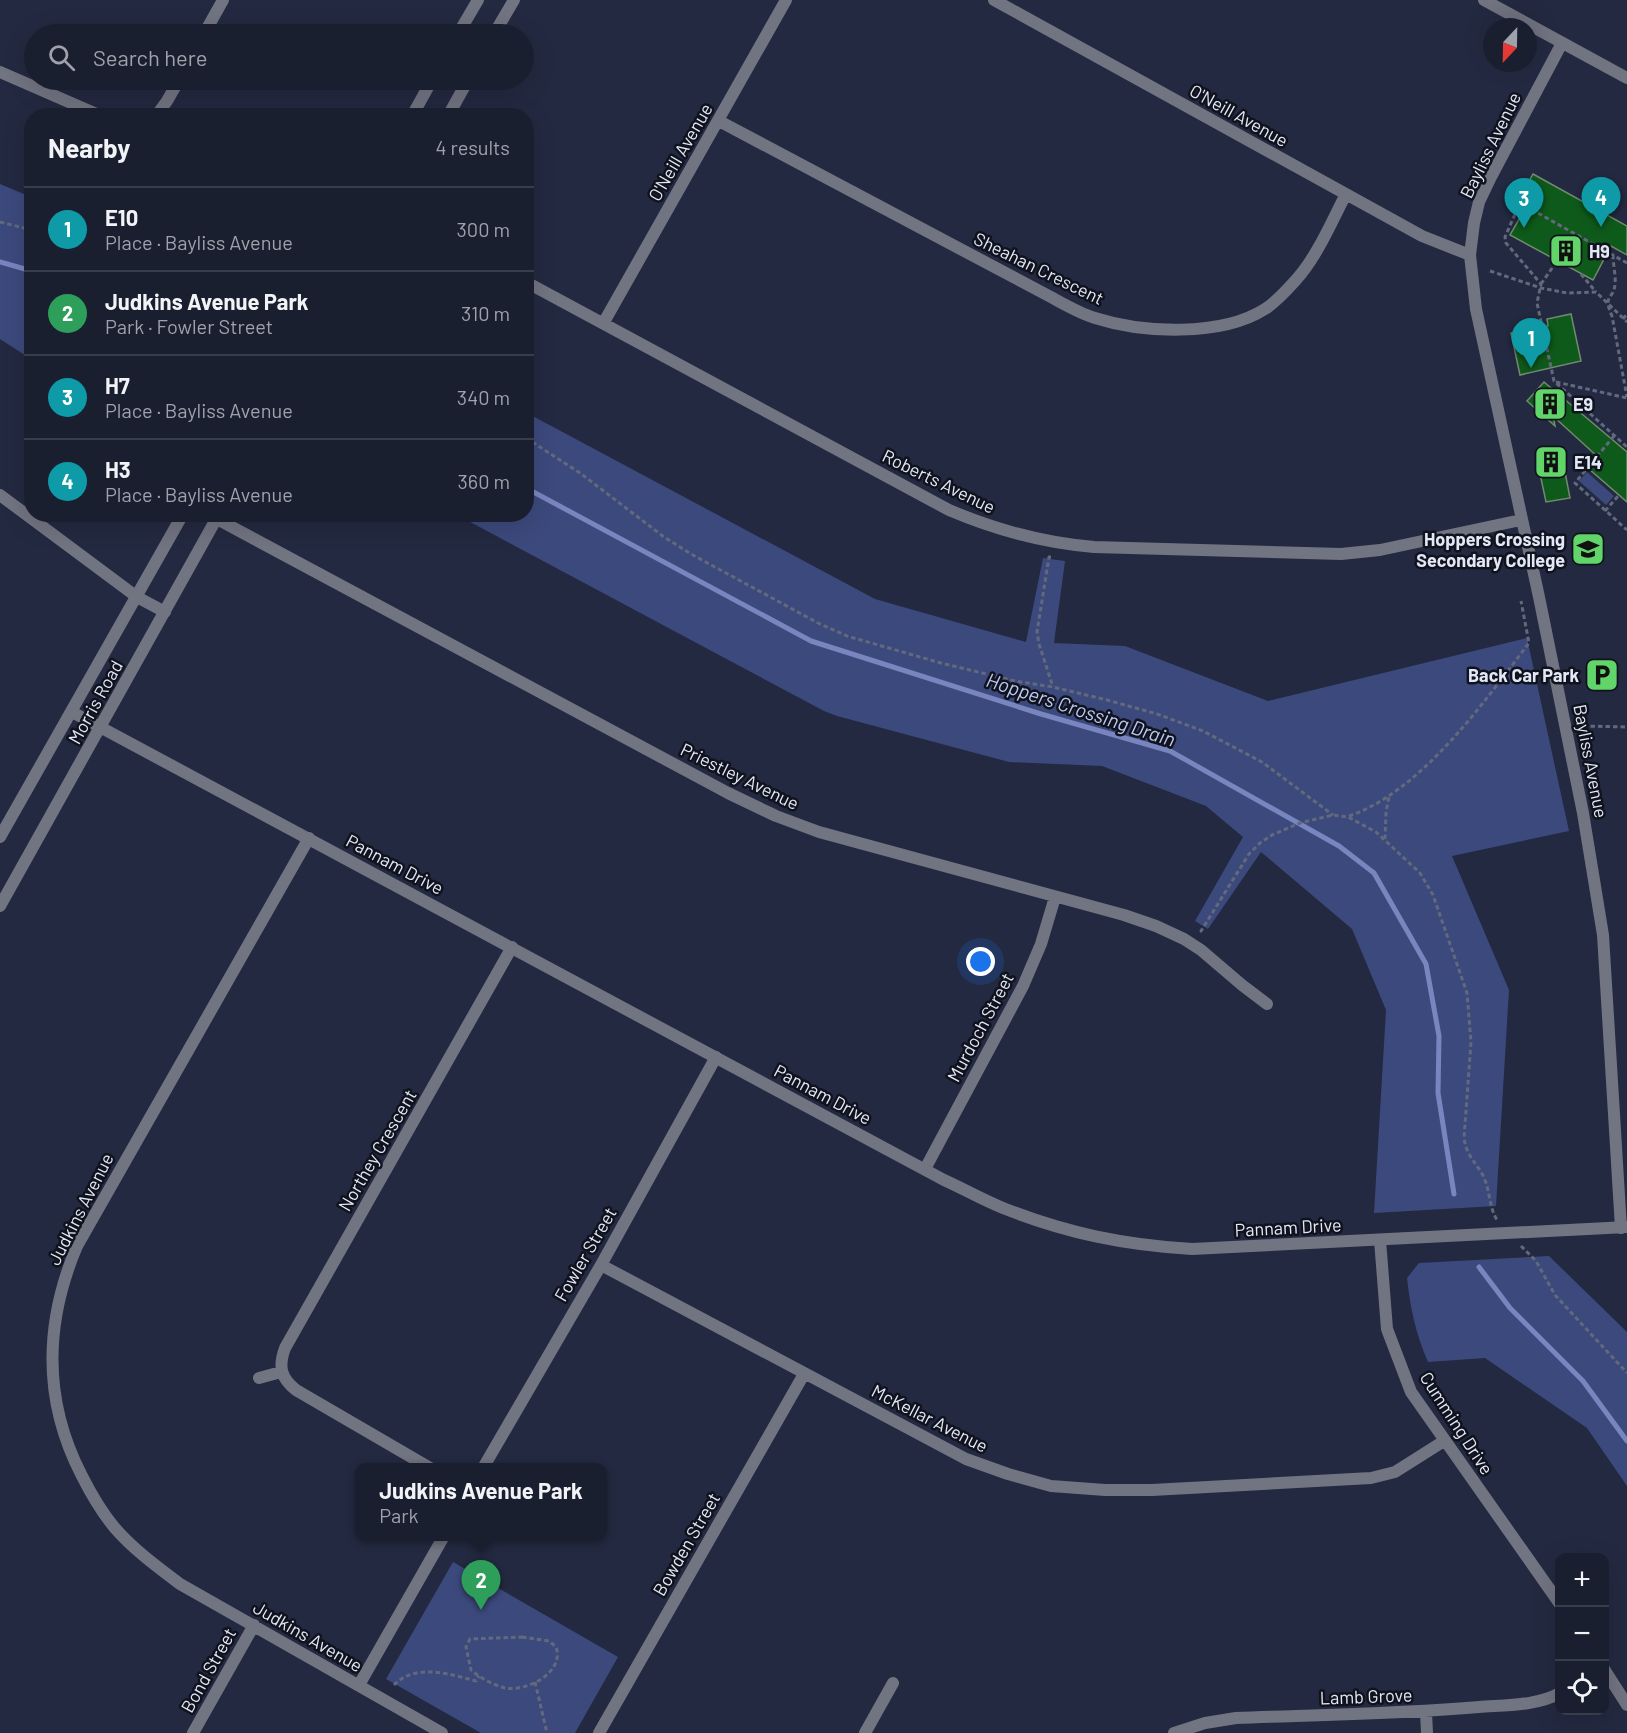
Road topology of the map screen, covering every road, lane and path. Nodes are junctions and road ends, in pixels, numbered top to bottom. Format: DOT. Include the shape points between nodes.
graph roads {
  1 [pos="223,0"];
  2 [pos="478,0"];
  3 [pos="514,0"];
  4 [pos="786,0"];
  5 [pos="994,0"];
  6 [pos="1484,0"];
  7 [pos="210,24"];
  8 [pos="464,24"];
  9 [pos="500,24"];
  10 [pos="1562,43"];
  11 [pos="0,72"];
  12 [pos="1627,78"];
  13 [pos="24,82"];
  14 [pos="41,90"];
  15 [pos="173,90"];
  16 [pos="426,90"];
  17 [pos="462,90"];
  18 [pos="83,108"];
  19 [pos="162,108"];
  20 [pos="416,108"];
  21 [pos="452,108"];
  22 [pos="719,121"];
  23 [pos="1346,194"];
  24 [pos="0,222"];
  25 [pos="24,228"];
  26 [pos="1470,255"];
  27 [pos="1612,255"];
  28 [pos="1557,261"];
  29 [pos="1627,263"];
  30 [pos="1490,271"];
  31 [pos="1581,274"];
  32 [pos="534,286"];
  33 [pos="1541,286"];
  34 [pos="1596,292"];
  35 [pos="1607,304"];
  36 [pos="1627,314"];
  37 [pos="1623,319"];
  38 [pos="604,322"];
  39 [pos="1627,322"];
  40 [pos="1554,381"];
  41 [pos="1627,398"];
  42 [pos="1614,436"];
  43 [pos="534,443"];
  44 [pos="1627,447"];
  45 [pos="0,495"];
  46 [pos="1619,495"];
  47 [pos="1605,511"];
  48 [pos="24,513"];
  49 [pos="1521,520"];
  50 [pos="36,522"];
  51 [pos="179,522"];
  52 [pos="215,522"];
  53 [pos="227,522"];
  54 [pos="1627,530"];
  55 [pos="1049,557"];
  56 [pos="137,597"];
  57 [pos="1521,601"];
  58 [pos="165,612"];
  59 [pos="1053,687"];
  60 [pos="72,712"];
  61 [pos="1583,726"];
  62 [pos="1627,727"];
  63 [pos="101,728"];
  64 [pos="1389,797"];
  65 [pos="1333,815"];
  66 [pos="1348,817"];
  67 [pos="0,837"];
  68 [pos="309,838"];
  69 [pos="1385,839"];
  70 [pos="1055,897"];
  71 [pos="0,906"];
  72 [pos="1200,931"];
  73 [pos="512,947"];
  74 [pos="1267,1004"];
  75 [pos="716,1057"];
  76 [pos="925,1170"];
  77 [pos="1624,1228"];
  78 [pos="1506,1234"];
  79 [pos="1380,1240"];
  80 [pos="601,1265"];
  81 [pos="281,1372"];
  82 [pos="1627,1373"];
  83 [pos="804,1374"];
  84 [pos="259,1378"];
  85 [pos="1444,1441"];
  86 [pos="423,1463"];
  87 [pos="485,1463"];
  88 [pos="441,1541"];
  89 [pos="1555,1597"];
  90 [pos="254,1625"];
  91 [pos="479,1676"];
  92 [pos="1609,1676"];
  93 [pos="535,1682"];
  94 [pos="893,1683"];
  95 [pos="359,1685"];
  96 [pos="394,1685"];
  97 [pos="1555,1695"];
  98 [pos="1627,1705"];
  99 [pos="1426,1712"];
  100 [pos="193,1733"];
  101 [pos="442,1733"];
  102 [pos="547,1733"];
  103 [pos="599,1733"];
  104 [pos="865,1733"];
  105 [pos="1174,1733"];
  106 [pos="1427,1733"];
  1 -- 7 [label="street"];
  2 -- 8 [label="street"];
  3 -- 9 [label="street"];
  4 -- 22 [label="street, O'Neill Avenue"];
  5 -- 23 [label="street, O'Neill Avenue"];
  6 -- 10 [label="street"];
  10 -- 12 [label="street"];
  10 -- 26 [label="street, Bayliss Avenue" via="1479,202"];
  11 -- 13 [label="street"];
  14 -- 18 [label="street"];
  15 -- 19 [label="street"];
  16 -- 20 [label="street"];
  17 -- 21 [label="street"];
  22 -- 23 [label="street, Sheahan Crescent" via="1094,318 1162,330 1219,325 1264,310 1308,265"];
  22 -- 38 [label="street, O'Neill Avenue"];
  23 -- 26 [label="street, O'Neill Avenue" via="1422,236"];
  24 -- 25 [label="path"];
  26 -- 49 [label="street, Bayliss Avenue" via="1476,309"];
  27 -- 29 [label="path"];
  27 -- 33 [label="path" via="1520,203 1506,243"];
  27 -- 35 [label="path" via="1616,286"];
  28 -- 33 [label="path"];
  30 -- 33 [label="path"];
  31 -- 34 [label="path"];
  32 -- 38 [label="street, Roberts Avenue"];
  33 -- 34 [label="path" via="1567,293"];
  33 -- 40 [label="path" via="1537,303"];
  34 -- 35 [label="path"];
  35 -- 37 [label="path"];
  35 -- 41 [label="path"];
  36 -- 37 [label="path"];
  37 -- 39 [label="path"];
  38 -- 49 [label="street, Roberts Avenue" via="949,510 1032,538 1094,547 1341,554 1380,550"];
  40 -- 41 [label="path"];
  40 -- 42 [label="path"];
  42 -- 44 [label="path"];
  42 -- 47 [label="path" via="1575,483"];
  43 -- 59 [label="path" via="691,554 818,623 847,636 941,663"];
  45 -- 48 [label="street"];
  46 -- 47 [label="path"];
  47 -- 54 [label="path"];
  49 -- 77 [label="street, Bayliss Avenue" via="1583,813 1603,935"];
  50 -- 56 [label="street"];
  51 -- 56 [label="street, Morris Road"];
  52 -- 58 [label="street, Morris Road"];
  53 -- 70 [label="street, Priestley Avenue" via="717,788 776,816 819,832"];
  55 -- 59 [label="path" via="1037,632"];
  56 -- 58 [label="street"];
  56 -- 60 [label="street, Morris Road"];
  57 -- 64 [label="path" via="1529,643 1445,746"];
  58 -- 63 [label="street, Morris Road"];
  59 -- 65 [label="path" via="1127,705 1203,730 1262,762"];
  60 -- 63 [label="street, Pannam Drive"];
  60 -- 67 [label="street, Morris Road"];
  61 -- 62 [label="path"];
  63 -- 68 [label="street, Pannam Drive"];
  63 -- 71 [label="street, Morris Road"];
  64 -- 66 [label="path"];
  64 -- 69 [label="path"];
  65 -- 66 [label="path"];
  65 -- 72 [label="path" via="1300,823 1260,843"];
  66 -- 69 [label="path"];
  68 -- 73 [label="street, Pannam Drive"];
  68 -- 90 [label="street, Judkins Avenue" via="77,1246 61,1290 52,1356 53,1392 62,1429 76,1466 113,1526 143,1557 180,1584"];
  69 -- 78 [label="path" via="1420,873 1433,895 1467,993 1471,1042 1464,1138 1466,1150 1486,1182 1493,1215"];
  70 -- 74 [label="street, Priestley Avenue" via="1124,915 1184,939"];
  70 -- 76 [label="street, Murdoch Street" via="1023,986"];
  73 -- 75 [label="street, Pannam Drive"];
  73 -- 81 [label="street, Northey Crescent" via="285,1348"];
  75 -- 76 [label="street, Pannam Drive"];
  75 -- 80 [label="street, Fowler Street"];
  76 -- 79 [label="street, Pannam Drive" via="1004,1208 1076,1233 1144,1246 1192,1249"];
  77 -- 78 [label="street, Pannam Drive"];
  78 -- 79 [label="street, Pannam Drive"];
  78 -- 82 [label="path" via="1536,1262 1555,1294"];
  79 -- 85 [label="street, Cumming Drive" via="1387,1329 1411,1392"];
  80 -- 83 [label="street, McKellar Avenue"];
  80 -- 87 [label="street, Fowler Street"];
  81 -- 84 [label="street"];
  81 -- 86 [label="street" via="286,1383 296,1390"];
  83 -- 85 [label="street, McKellar Avenue" via="966,1459 1052,1486 1152,1490 1371,1478 1395,1472"];
  83 -- 103 [label="street, Bowden Street"];
  85 -- 89 [label="street, Cumming Drive"];
  88 -- 95 [label="street"];
  90 -- 95 [label="street, Judkins Avenue"];
  90 -- 100 [label="street, Bond Street"];
  91 -- 93 [label="path" via="505,1688"];
  91 -- 93 [label="path" via="469,1665 466,1647 470,1639 533,1638 553,1644 558,1655 552,1670"];
  91 -- 96 [label="path" via="476,1681 417,1672"];
  92 -- 98 [label="street"];
  93 -- 102 [label="path"];
  94 -- 104 [label="street"];
  95 -- 101 [label="street, Judkins Avenue"];
  97 -- 99 [label="street, Lamb Grove" via="1519,1703"];
  99 -- 105 [label="street, Lamb Grove" via="1236,1718"];
  99 -- 106 [label="street"];
}
